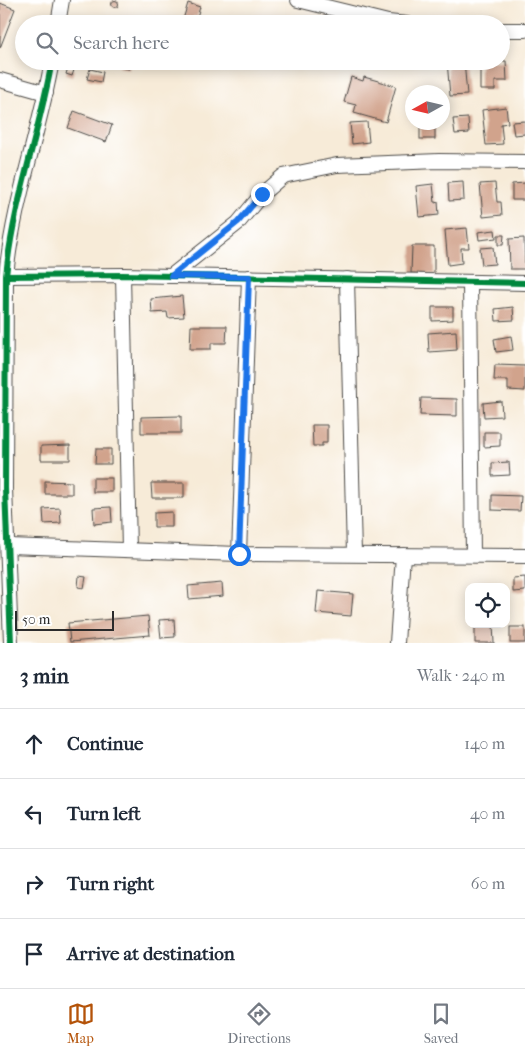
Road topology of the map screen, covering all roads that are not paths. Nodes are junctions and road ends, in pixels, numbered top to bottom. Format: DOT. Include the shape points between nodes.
graph roads {
  1 [pos="62,0"];
  2 [pos="298,0"];
  3 [pos="60,15"];
  4 [pos="359,15"];
  5 [pos="510,30"];
  6 [pos="525,30"];
  7 [pos="50,70"];
  8 [pos="0,80"];
  9 [pos="46,93"];
  10 [pos="525,162"];
  11 [pos="123,275"];
  12 [pos="6,276"];
  13 [pos="171,276"];
  14 [pos="249,277"];
  15 [pos="347,279"];
  16 [pos="470,282"];
  17 [pos="525,282"];
  18 [pos="3,488"];
  19 [pos="8,546"];
  20 [pos="129,550"];
  21 [pos="239,554"];
  22 [pos="354,554"];
  23 [pos="402,555"];
  24 [pos="473,555"];
  25 [pos="525,556"];
  26 [pos="4,614"];
  27 [pos="11,643"];
  28 [pos="397,643"];
  1 -- 3 [label="street"];
  2 -- 4 [label="street"];
  5 -- 6 [label="street"];
  7 -- 9 [label="street"];
  8 -- 9 [label="street"];
  9 -- 12 [label="street" via="13,228"];
  10 -- 13 [label="street" via="337,165 283,176 238,222"];
  11 -- 12 [label="street"];
  11 -- 13 [label="street"];
  11 -- 20 [label="street"];
  12 -- 18 [label="street"];
  13 -- 14 [label="street"];
  14 -- 15 [label="street"];
  14 -- 21 [label="street"];
  15 -- 16 [label="street"];
  15 -- 22 [label="street"];
  16 -- 17 [label="street"];
  16 -- 24 [label="street"];
  18 -- 19 [label="street"];
  19 -- 20 [label="street"];
  19 -- 26 [label="street"];
  20 -- 21 [label="street"];
  21 -- 22 [label="street"];
  22 -- 23 [label="street"];
  23 -- 24 [label="street"];
  23 -- 28 [label="street"];
  24 -- 25 [label="street"];
  26 -- 27 [label="street"];
}
